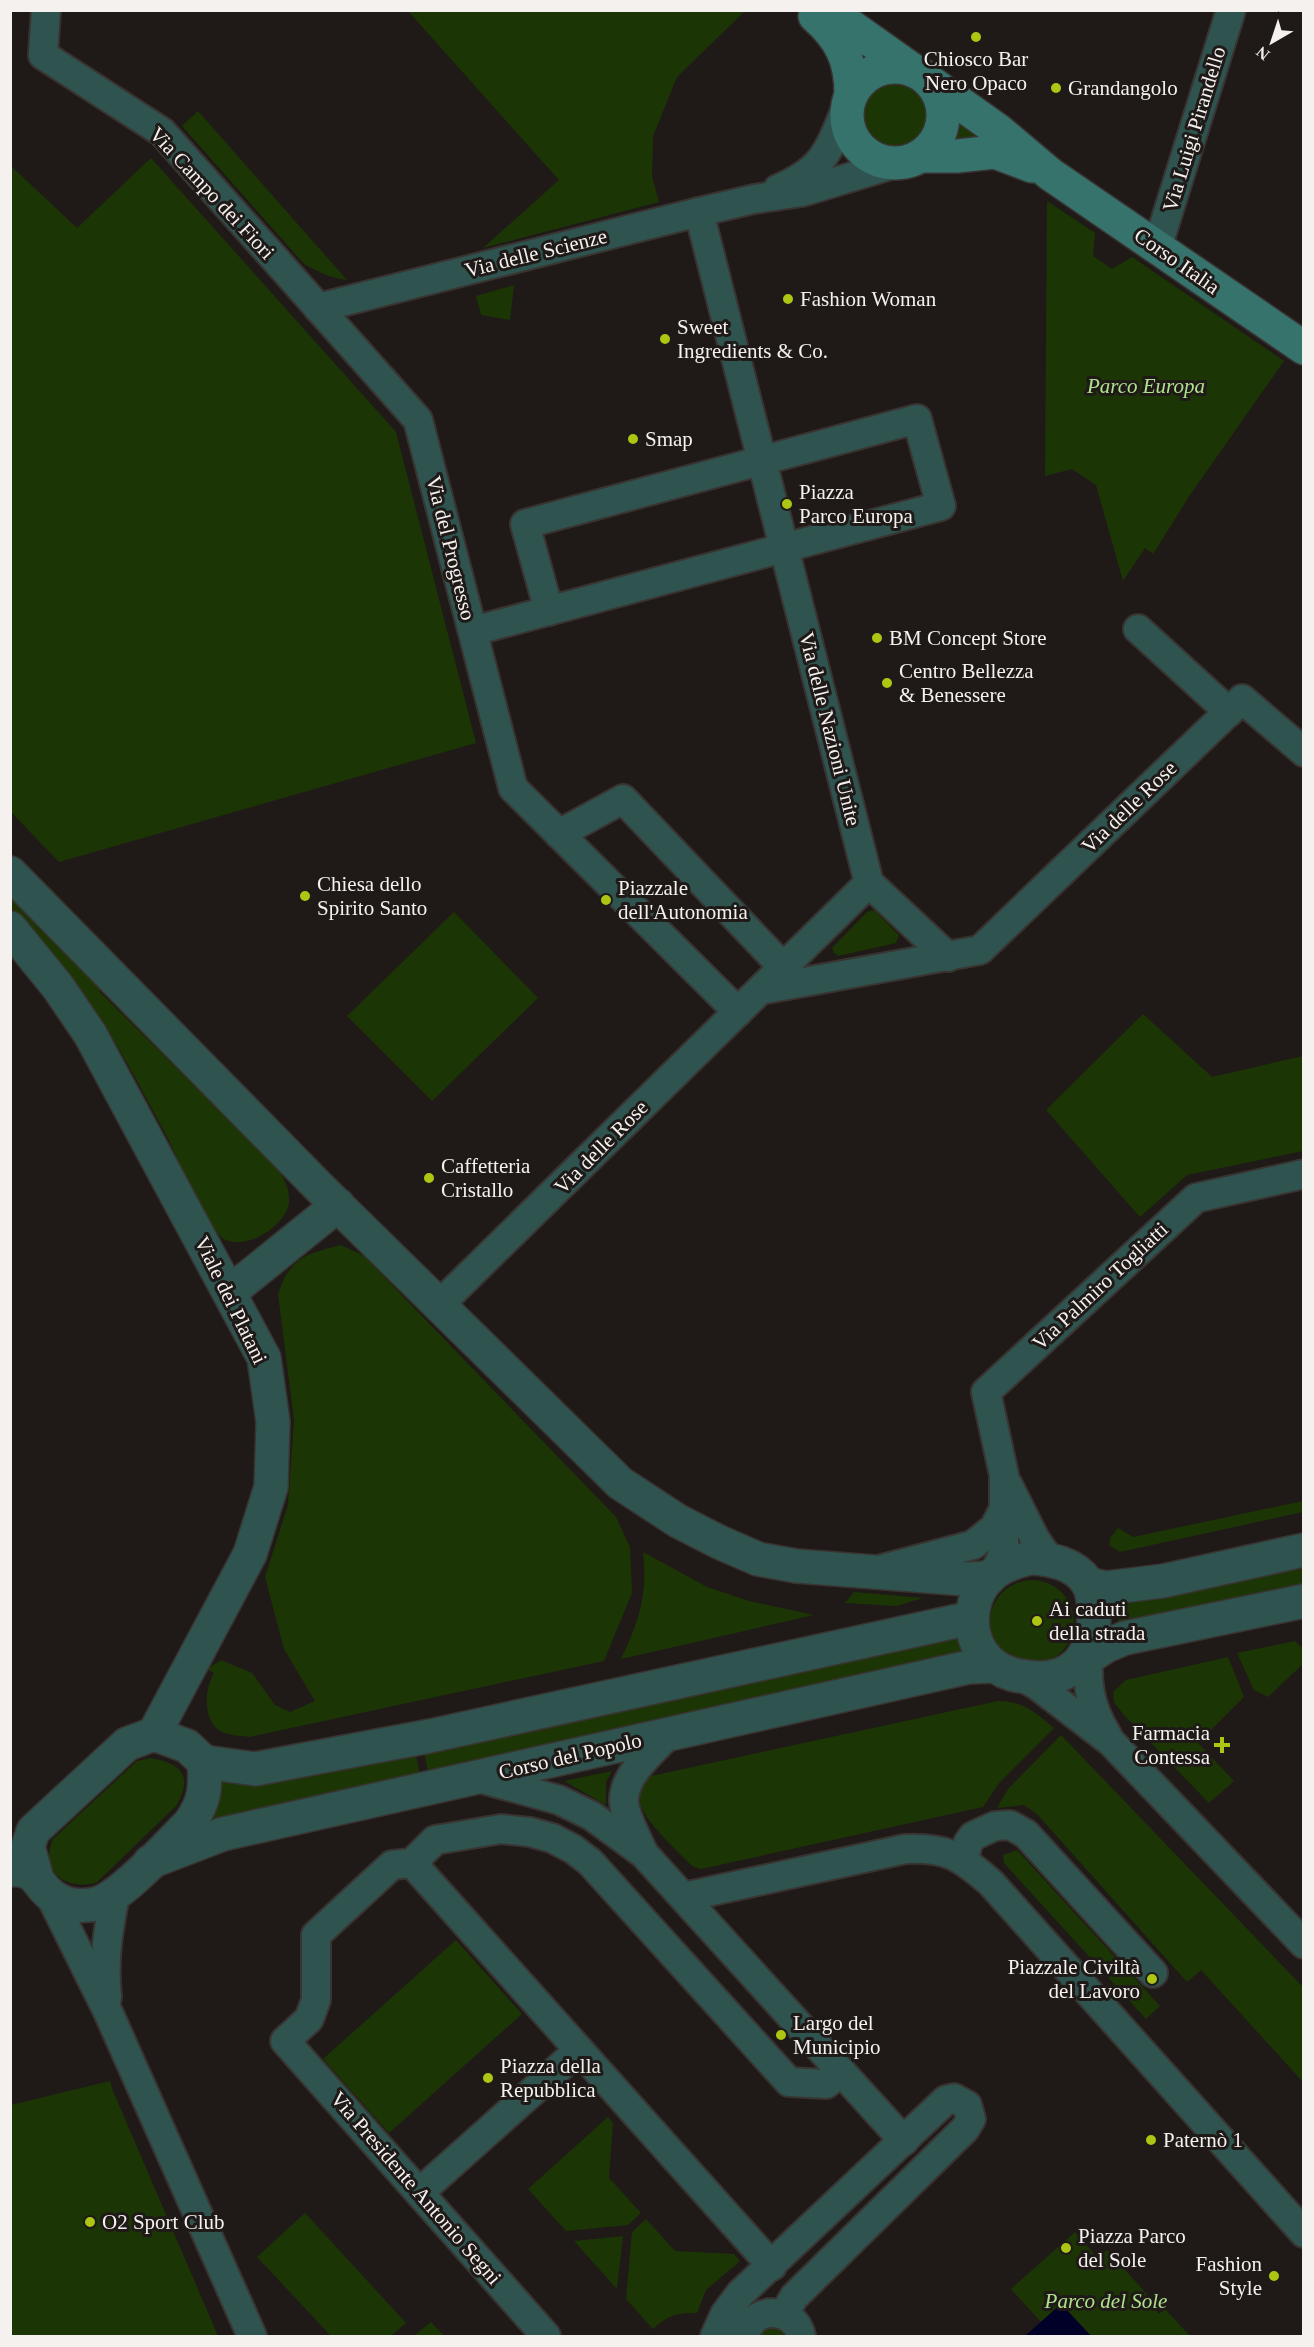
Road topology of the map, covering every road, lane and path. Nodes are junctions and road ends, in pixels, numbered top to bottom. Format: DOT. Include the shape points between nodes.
graph roads {
  1 [pos="46,10"];
  2 [pos="809,10"];
  3 [pos="828,10"];
  4 [pos="1231,10"];
  5 [pos="922,77"];
  6 [pos="849,102"];
  7 [pos="907,160"];
  8 [pos="1050,174"];
  9 [pos="754,199"];
  10 [pos="699,212"];
  11 [pos="1157,248"];
  12 [pos="318,308"];
  13 [pos="1300,338"];
  14 [pos="763,460"];
  15 [pos="788,561"];
  16 [pos="549,610"];
  17 [pos="1137,629"];
  18 [pos="472,631"];
  19 [pos="1228,712"];
  20 [pos="1304,752"];
  21 [pos="559,834"];
  22 [pos="10,873"];
  23 [pos="869,883"];
  24 [pos="10,928"];
  25 [pos="948,957"];
  26 [pos="783,967"];
  27 [pos="760,990"];
  28 [pos="738,1012"];
  29 [pos="1304,1174"];
  30 [pos="338,1205"];
  31 [pos="230,1292"];
  32 [pos="441,1304"];
  33 [pos="1004,1475"];
  34 [pos="1004,1509"];
  35 [pos="1304,1550"];
  36 [pos="1049,1559"];
  37 [pos="868,1572"];
  38 [pos="992,1575"];
  39 [pos="1089,1584"];
  40 [pos="1304,1601"];
  41 [pos="971,1618"];
  42 [pos="1086,1654"];
  43 [pos="1008,1671"];
  44 [pos="154,1734"];
  45 [pos="669,1734"];
  46 [pos="1111,1742"];
  47 [pos="204,1762"];
  48 [pos="475,1777"];
  49 [pos="60,1804"];
  50 [pos="10,1833"];
  51 [pos="644,1854"];
  52 [pos="964,1860"];
  53 [pos="150,1862"];
  54 [pos="412,1863"];
  55 [pos="32,1880"];
  56 [pos="115,1895"];
  57 [pos="684,1897"];
  58 [pos="1304,1944"];
  59 [pos="1153,1973"];
  60 [pos="109,2014"];
  61 [pos="579,2050"];
  62 [pos="841,2072"];
  63 [pos="904,2141"];
  64 [pos="420,2192"];
  65 [pos="1304,2233"];
  66 [pos="772,2266"];
  67 [pos="793,2326"];
  68 [pos="252,2337"];
  69 [pos="546,2337"];
  70 [pos="715,2337"];
  71 [pos="745,2337"];
  1 -- 12 [label="street, Via Campo dei Fiori" via="43,55 162,132"];
  2 -- 6 [label="main road" via="843,49 851,76"];
  3 -- 5 [label="main road"];
  4 -- 11 [label="street, Via Luigi Pirandello"];
  5 -- 6 [label="main road" via="902,67 878,70 867,75"];
  5 -- 7 [label="main road" via="938,94 943,122 932,147"];
  5 -- 8 [label="main road" via="999,131"];
  6 -- 7 [label="main road" via="847,123 858,147 874,159"];
  6 -- 9 [label="street" via="822,161 796,181"];
  7 -- 8 [label="main road" via="994,152"];
  7 -- 9 [label="street" via="802,192"];
  8 -- 11 [label="main road, Corso Italia"];
  9 -- 10 [label="street, Via delle Scienze"];
  10 -- 12 [label="street, Via delle Scienze"];
  10 -- 14 [label="street, Via delle Nazioni Unite"];
  11 -- 13 [label="main road, Corso Italia"];
  12 -- 18 [label="street, Via del Progresso" via="418,420"];
  14 -- 15 [label="street, Via delle Nazioni Unite"];
  14 -- 15 [label="street" via="917,419 941,506"];
  14 -- 16 [label="street" via="525,524"];
  15 -- 16 [label="street"];
  15 -- 23 [label="street, Via delle Nazioni Unite"];
  16 -- 18 [label="street"];
  17 -- 19 [label="street"];
  18 -- 21 [label="street, Via del Progresso" via="513,788"];
  19 -- 20 [label="street, Via delle Rose" via="1242,699"];
  19 -- 25 [label="street, Via delle Rose" via="980,950"];
  21 -- 26 [label="street" via="623,799"];
  21 -- 28 [label="street, Via del Progresso"];
  22 -- 30 [label="street"];
  23 -- 25 [label="street"];
  23 -- 26 [label="street, Via delle Rose"];
  24 -- 31 [label="street, Viale dei Platani" via="90,1034"];
  25 -- 27 [label="street, Via delle Rose"];
  26 -- 27 [label="street, Via delle Rose"];
  27 -- 28 [label="street, Via delle Rose"];
  28 -- 32 [label="street, Via delle Rose"];
  29 -- 33 [label="street, Via Palmiro Togliatti" via="1196,1198 986,1392"];
  30 -- 31 [label="street"];
  30 -- 32 [label="street"];
  31 -- 44 [label="street, Viale dei Platani" via="264,1358 273,1422 271,1487 250,1554"];
  32 -- 37 [label="street" via="620,1482 678,1521 758,1559"];
  33 -- 34 [label="street"];
  33 -- 36 [label="street"];
  34 -- 37 [label="street" via="994,1528 973,1545"];
  34 -- 38 [label="street" via="1004,1552"];
  35 -- 39 [label="street" via="1163,1581 1106,1588"];
  36 -- 38 [label="street" via="1012,1562"];
  36 -- 39 [label="street" via="1070,1567"];
  37 -- 38 [label="street" via="965,1579"];
  38 -- 41 [label="street" via="977,1597"];
  39 -- 42 [label="street" via="1094,1607"];
  40 -- 42 [label="street" via="1125,1638"];
  41 -- 43 [label="street" via="981,1654"];
  41 -- 47 [label="street" via="441,1734 255,1770"];
  42 -- 43 [label="street" via="1067,1672 1050,1678"];
  42 -- 46 [label="street" via="1090,1699"];
  43 -- 45 [label="street, Corso del Popolo" via="969,1667"];
  43 -- 46 [label="street" via="1038,1686"];
  44 -- 47 [label="street" via="187,1746"];
  44 -- 49 [label="street" via="127,1743"];
  45 -- 48 [label="street, Corso del Popolo"];
  45 -- 51 [label="street" via="627,1783 623,1800"];
  46 -- 58 [label="street"];
  47 -- 53 [label="street" via="206,1789 199,1810"];
  48 -- 51 [label="street" via="559,1800 592,1816"];
  48 -- 53 [label="street, Corso del Popolo" via="223,1834"];
  49 -- 50 [label="street"];
  49 -- 55 [label="street" via="33,1831 28,1847"];
  51 -- 57 [label="street"];
  52 -- 57 [label="street" via="932,1848 905,1850"];
  52 -- 59 [label="street" via="973,1836 995,1826 1010,1825 1026,1834"];
  52 -- 65 [label="street" via="991,1882"];
  53 -- 56 [label="street"];
  54 -- 61 [label="street"];
  54 -- 62 [label="street" via="435,1840 501,1829 530,1832 563,1843 590,1862 789,2082 826,2085"];
  54 -- 64 [label="street, Via Presidente Antonio Segni" via="392,1865 316,1935 316,2001 309,2019 285,2040"];
  55 -- 56 [label="street" via="67,1905 99,1903"];
  55 -- 60 [label="street"];
  56 -- 60 [label="street" via="104,1967"];
  57 -- 62 [label="street"];
  60 -- 68 [label="street"];
  61 -- 64 [label="street"];
  61 -- 66 [label="street"];
  62 -- 63 [label="street"];
  63 -- 66 [label="street"];
  63 -- 67 [label="street" via="946,2100 954,2098 967,2105 971,2119 965,2129 794,2297"];
  64 -- 69 [label="street, Via Presidente Antonio Segni"];
  66 -- 70 [label="street" via="740,2294"];
  67 -- 71 [label="street" via="773,2312 752,2321"];
}
